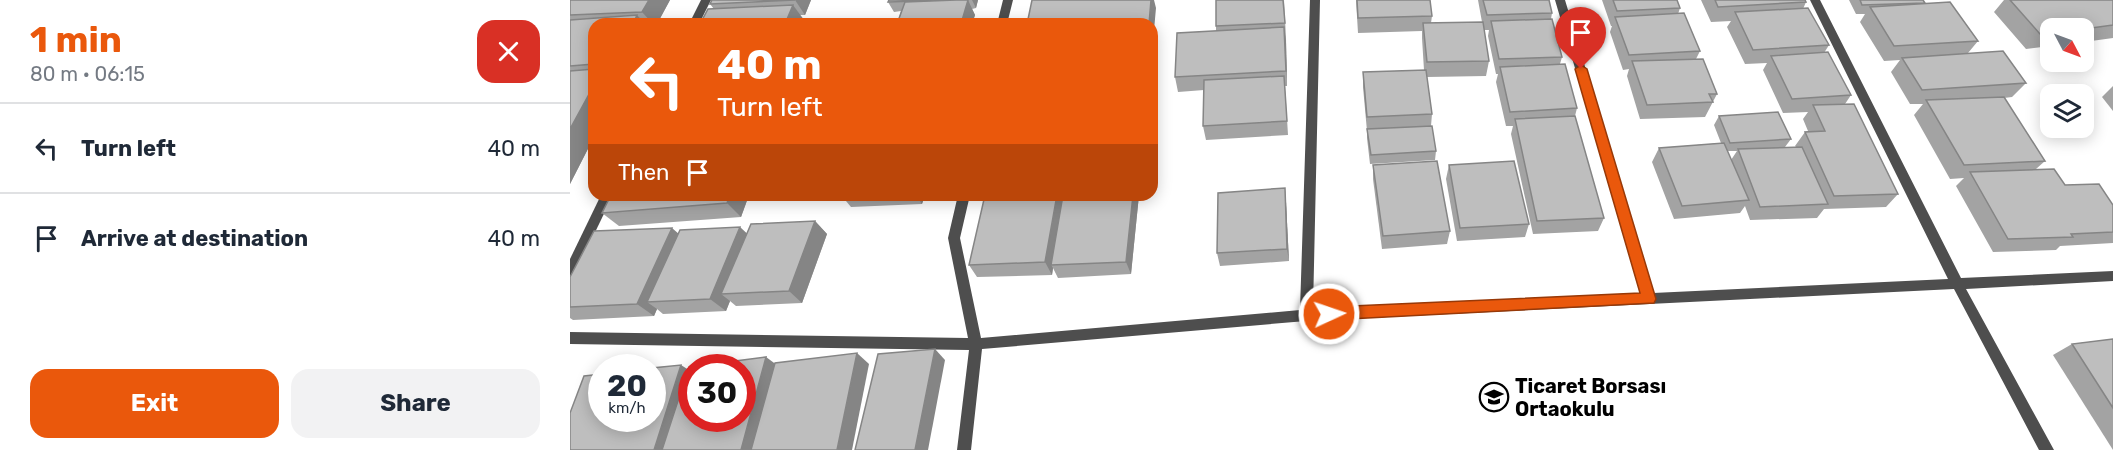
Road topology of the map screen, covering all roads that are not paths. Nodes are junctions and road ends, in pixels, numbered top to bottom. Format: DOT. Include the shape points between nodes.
graph roads {
  1 [pos="706,0"];
  2 [pos="1008,0"];
  3 [pos="1315,0"];
  4 [pos="1560,0"];
  5 [pos="1815,0"];
  6 [pos="697,18"];
  7 [pos="1004,18"];
  8 [pos="604,201"];
  9 [pos="963,201"];
  10 [pos="570,272"];
  11 [pos="2113,276"];
  12 [pos="1958,285"];
  13 [pos="1649,299"];
  14 [pos="1306,315"];
  15 [pos="570,338"];
  16 [pos="976,344"];
  17 [pos="964,450"];
  18 [pos="2047,450"];
  1 -- 6 [label="street"];
  2 -- 7 [label="street"];
  3 -- 14 [label="street"];
  4 -- 13 [label="street"];
  5 -- 12 [label="street"];
  8 -- 10 [label="street"];
  9 -- 16 [label="street" via="954,238"];
  11 -- 12 [label="street"];
  12 -- 13 [label="street"];
  12 -- 18 [label="street"];
  13 -- 14 [label="street"];
  14 -- 16 [label="street"];
  15 -- 16 [label="street"];
  16 -- 17 [label="street"];
}
